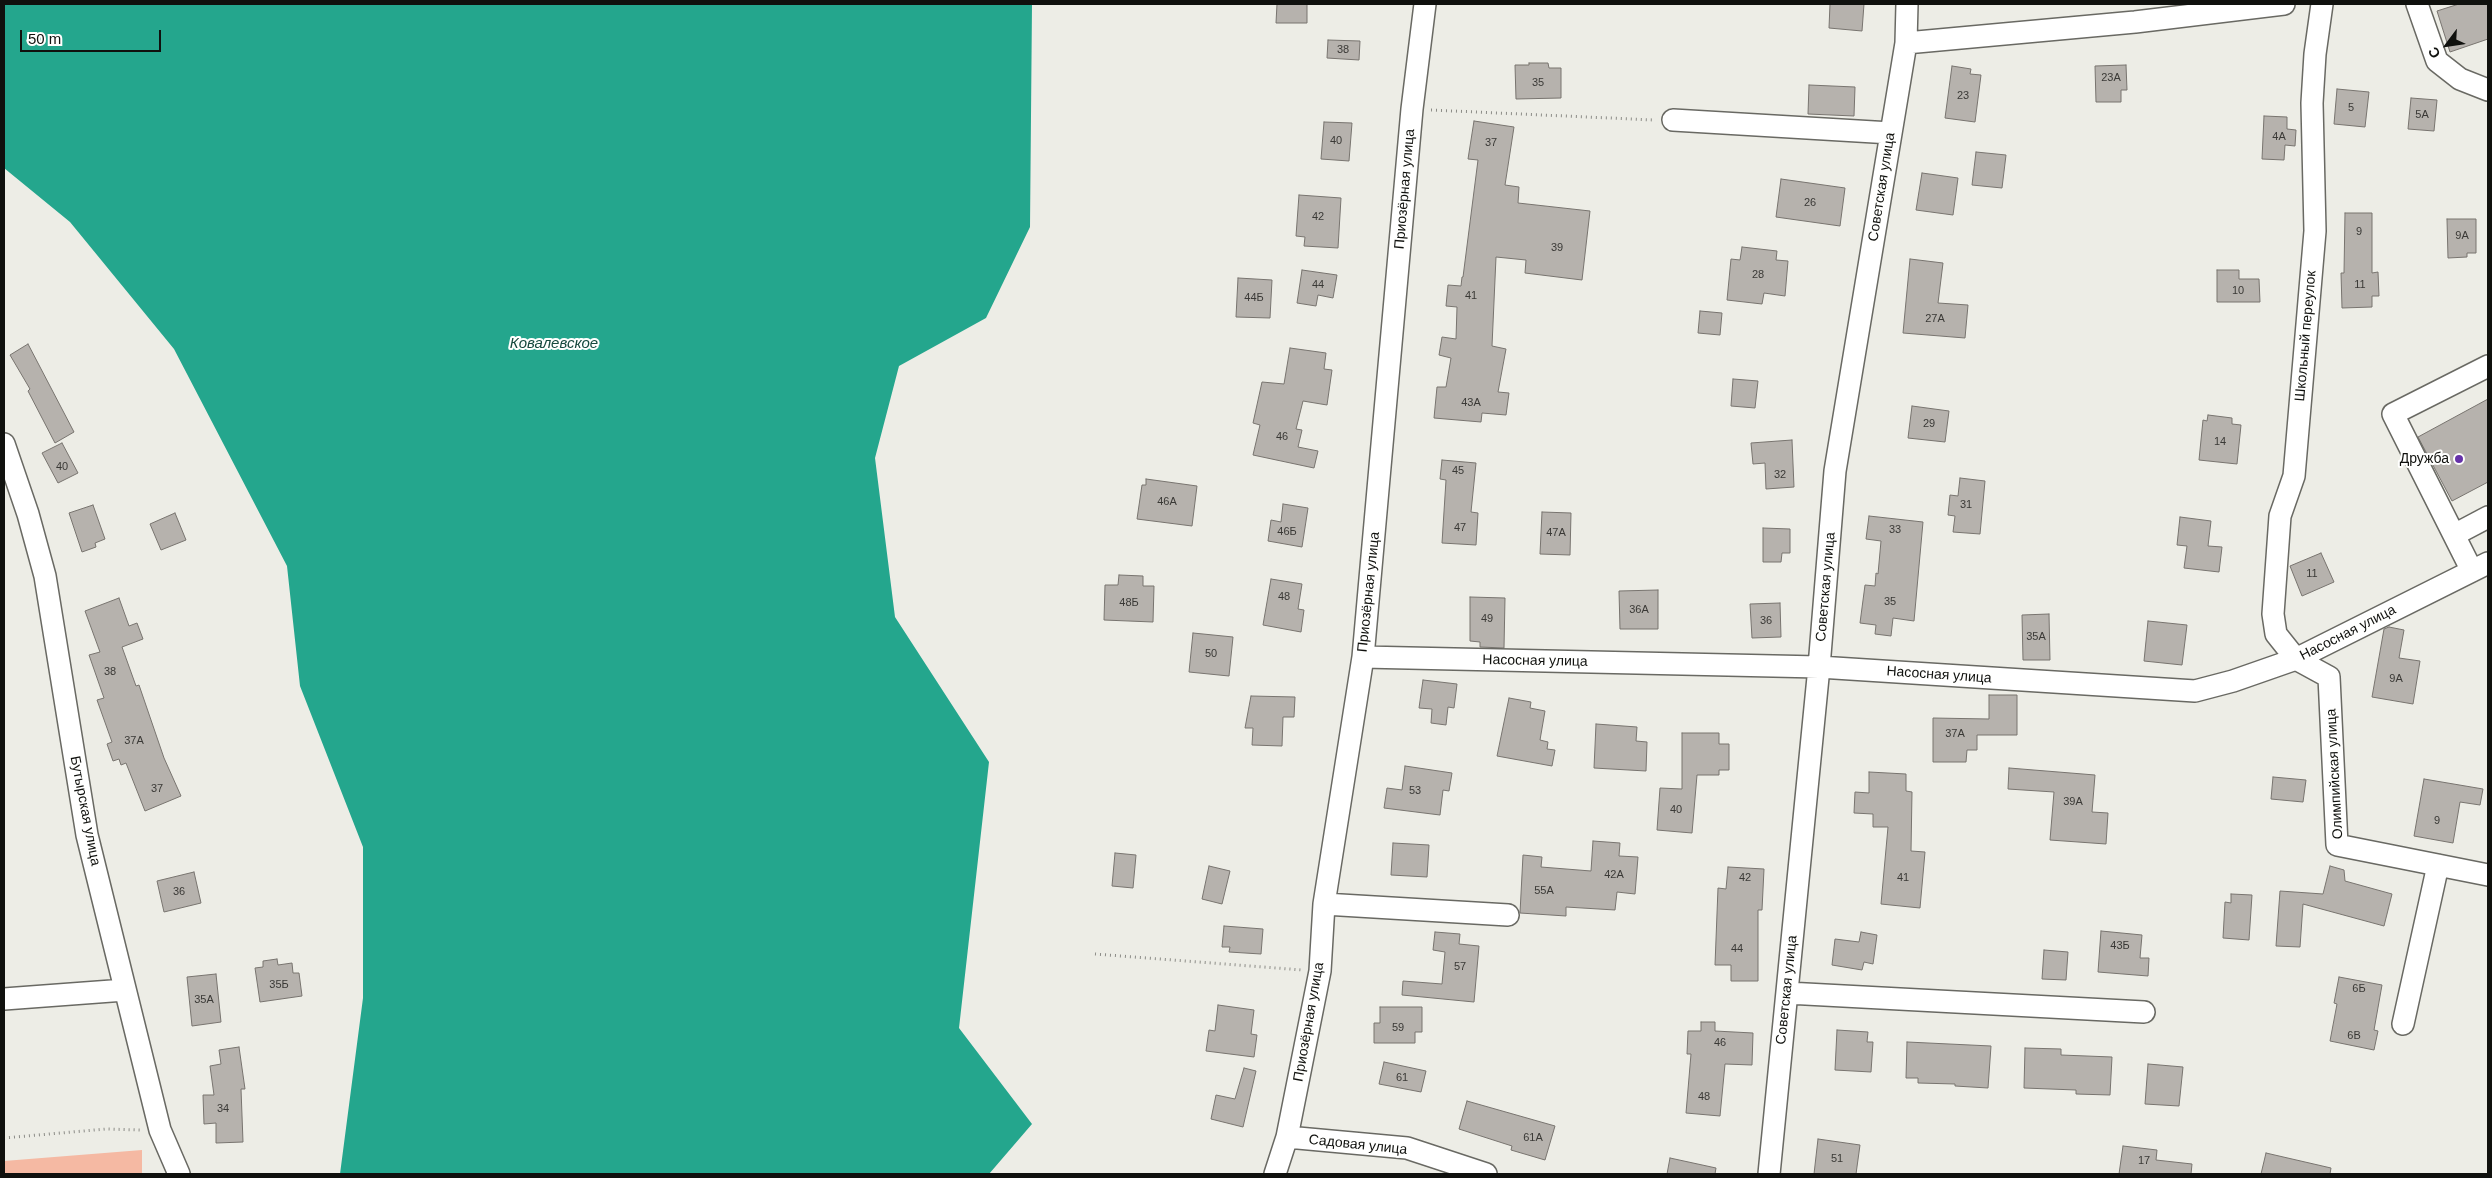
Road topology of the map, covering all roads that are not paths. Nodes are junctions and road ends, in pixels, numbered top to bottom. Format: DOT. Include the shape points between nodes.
graph roads {
  1 [pos="1425,4"];
  2 [pos="1907,4"];
  3 [pos="2284,4"];
  4 [pos="2322,4"];
  5 [pos="2417,4"];
  6 [pos="1906,43"];
  7 [pos="2488,90"];
  8 [pos="1673,120"];
  9 [pos="1891,133"];
  10 [pos="2488,366"];
  11 [pos="4,444"];
  12 [pos="2488,517"];
  13 [pos="2454,535"];
  14 [pos="2480,567"];
  15 [pos="1363,657"];
  16 [pos="2296,659"];
  17 [pos="1819,667"];
  18 [pos="2438,865"];
  19 [pos="2488,876"];
  20 [pos="1324,904"];
  21 [pos="1508,915"];
  22 [pos="125,990"];
  23 [pos="1787,993"];
  24 [pos="4,998"];
  25 [pos="2144,1012"];
  26 [pos="2402,1024"];
  27 [pos="1287,1137"];
  28 [pos="179,1174"];
  29 [pos="1275,1174"];
  30 [pos="1486,1174"];
  31 [pos="1769,1174"];
  1 -- 15 [label="street, Приозёрная улица" via="1412,109"];
  2 -- 6 [label="street, Советская улица"];
  3 -- 6 [label="street" via="2135,22"];
  4 -- 16 [label="street, Школьный переулок" via="2312,102 2315,231 2294,476 2280,516 2273,614 2276,634"];
  5 -- 7 [label="street" via="2437,61 2460,79"];
  6 -- 9 [label="street, Советская улица"];
  8 -- 9 [label="street"];
  9 -- 17 [label="street, Советская улица" via="1835,471"];
  10 -- 13 [label="street" via="2393,414"];
  11 -- 22 [label="street, Бутырская улица" via="45,576 87,835"];
  12 -- 13 [label="street"];
  13 -- 14 [label="street"];
  14 -- 16 [label="street, Насосная улица"];
  15 -- 17 [label="street, Насосная улица"];
  15 -- 20 [label="street, Приозёрная улица"];
  16 -- 17 [label="street, Насосная улица" via="2195,691"];
  16 -- 18 [label="street, Олимпийская улица" via="2329,677 2337,845"];
  17 -- 23 [label="street, Советская улица"];
  18 -- 19 [label="street, Олимпийская улица"];
  18 -- 26 [label="street"];
  20 -- 21 [label="street"];
  20 -- 27 [label="street, Приозёрная улица" via="1320,971"];
  22 -- 24 [label="street"];
  22 -- 28 [label="street, Бутырская улица" via="160,1130"];
  23 -- 25 [label="street"];
  23 -- 31 [label="street, Советская улица"];
  27 -- 29 [label="street, Приозёрная улица"];
  27 -- 30 [label="street, Садовая улица" via="1407,1148"];
}
